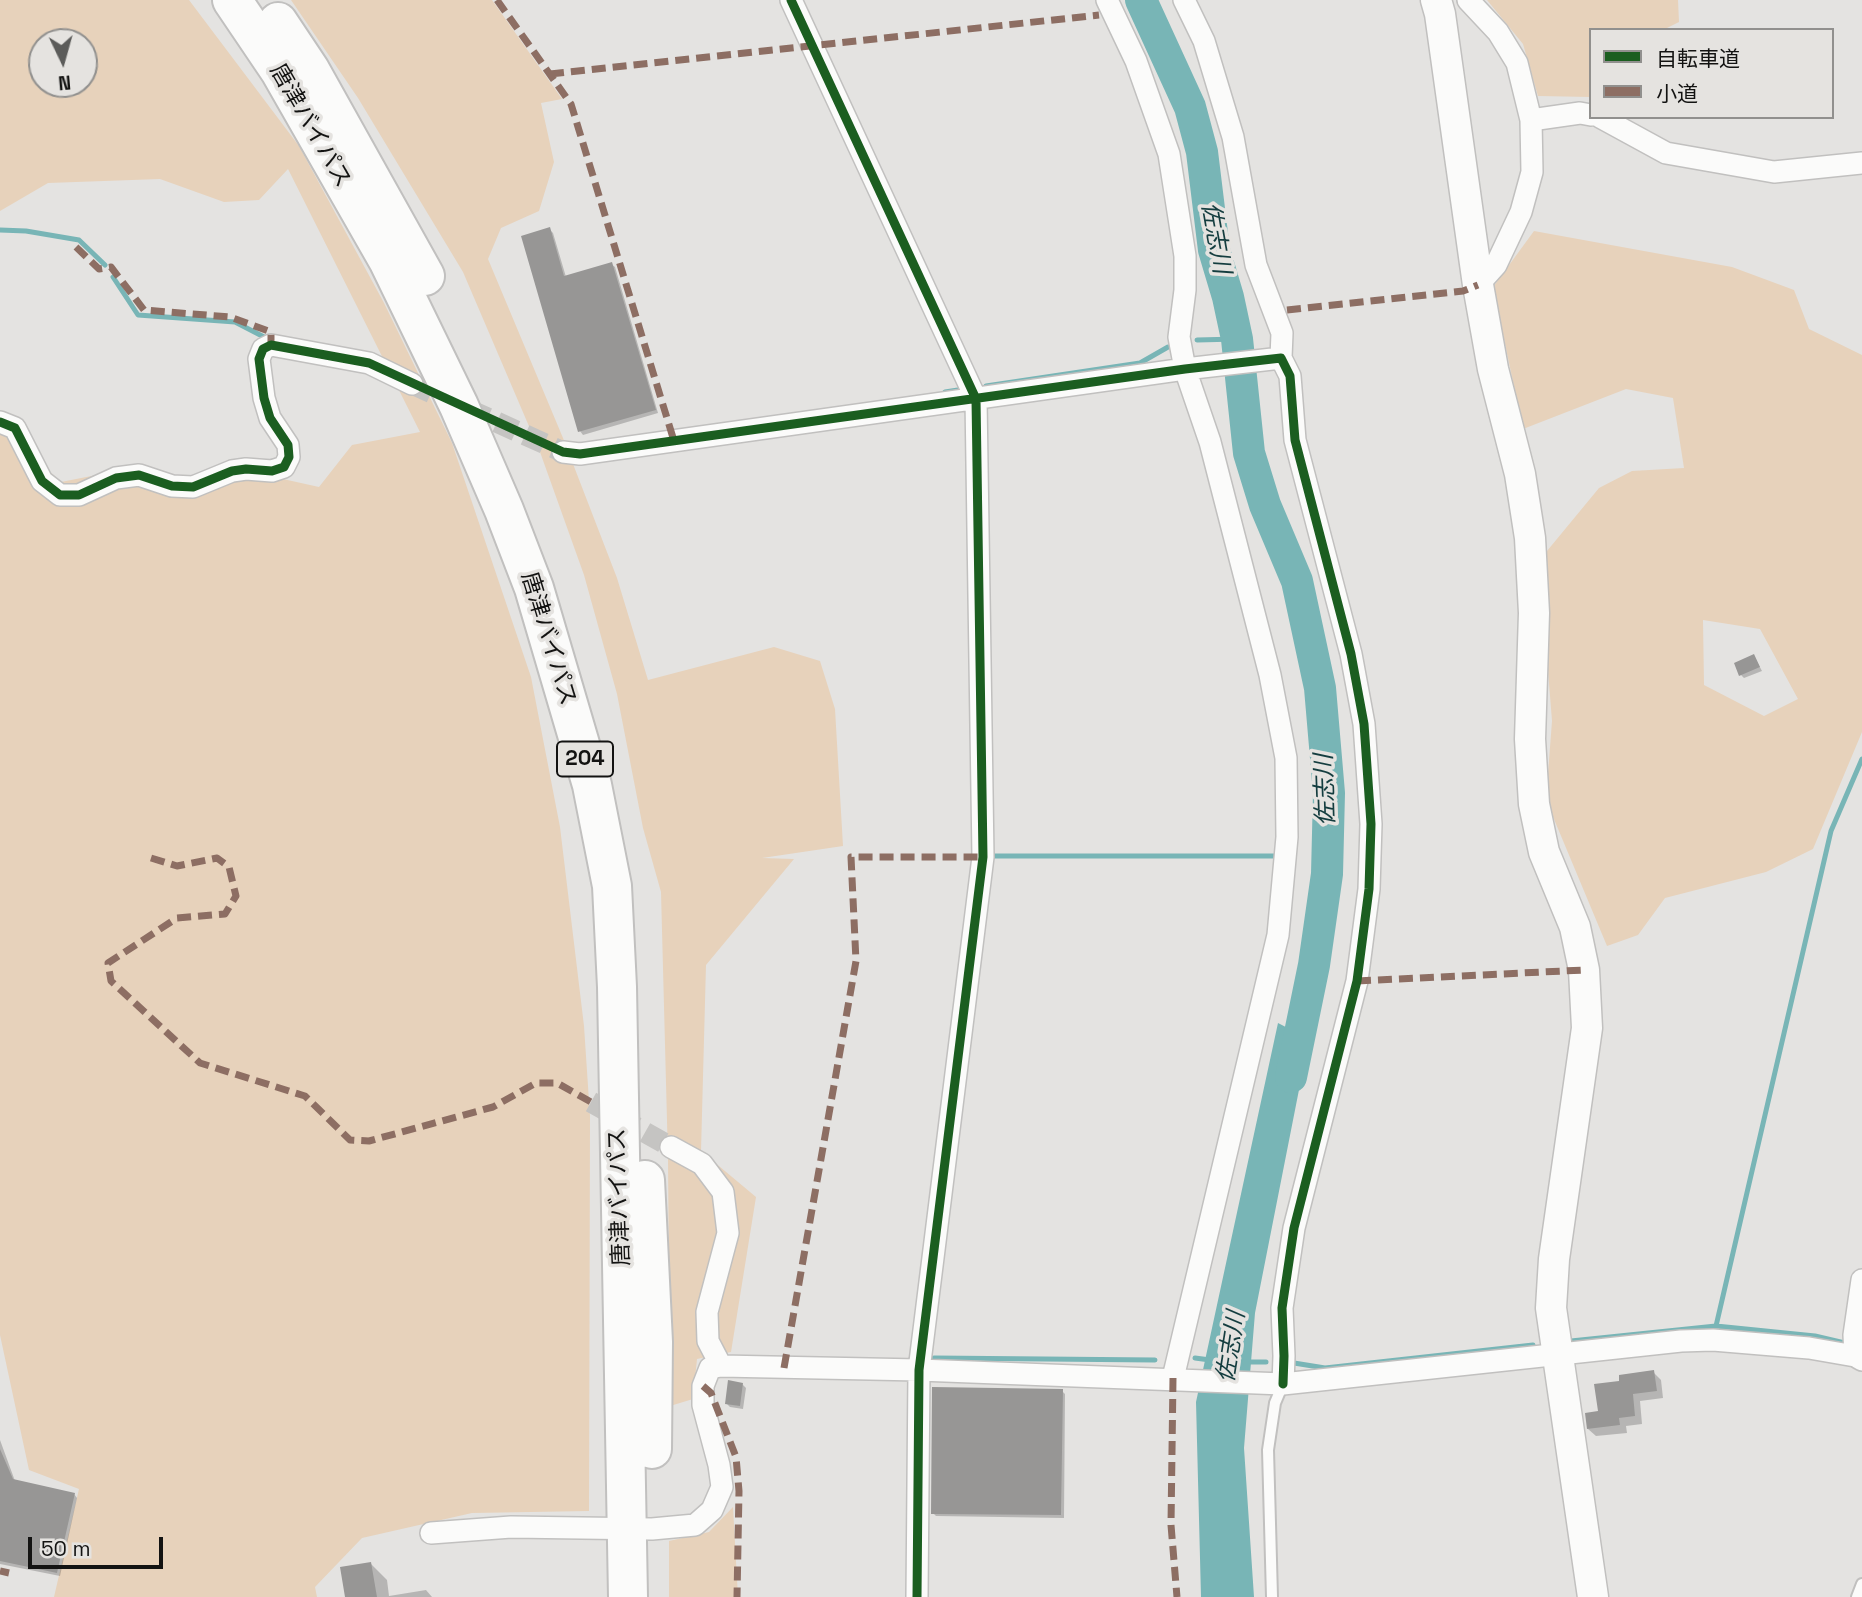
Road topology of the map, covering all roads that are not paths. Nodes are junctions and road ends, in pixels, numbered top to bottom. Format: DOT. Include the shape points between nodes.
graph roads {
  1 [pos="232,0"];
  2 [pos="264,0"];
  3 [pos="791,0"];
  4 [pos="1107,0"];
  5 [pos="1184,0"];
  6 [pos="1436,0"];
  7 [pos="1468,0"];
  8 [pos="1589,115"];
  9 [pos="1604,119"];
  10 [pos="1531,120"];
  11 [pos="1862,163"];
  12 [pos="1478,285"];
  13 [pos="1278,358"];
  14 [pos="1191,368"];
  15 [pos="412,384"];
  16 [pos="976,399"];
  17 [pos="0,422"];
  18 [pos="563,452"];
  19 [pos="671,1147"];
  20 [pos="1862,1280"];
  21 [pos="1857,1350"];
  22 [pos="1557,1355"];
  23 [pos="721,1366"];
  24 [pos="919,1370"];
  25 [pos="1173,1378"];
  26 [pos="1283,1384"];
  27 [pos="638,1528"];
  28 [pos="430,1533"];
  29 [pos="1862,1584"];
  30 [pos="628,1597"];
  31 [pos="653,1597"];
  32 [pos="917,1597"];
  33 [pos="1272,1597"];
  34 [pos="1593,1597"];
  35 [pos="1857,1597"];
  1 -- 27 [label="highway, 唐津バイパス / 204" via="279,71 387,260 459,406 534,588 592,785 612,886 625,1399"];
  2 -- 27 [label="highway, 唐津バイパス / 204" via="317,82 443,310 529,508 599,722 634,875 642,1001 642,1126 653,1342"];
  3 -- 16 [label="street"];
  4 -- 14 [label="street" via="1136,61 1169,154 1185,256 1179,337"];
  5 -- 13 [label="street" via="1205,41 1233,137 1256,265 1282,333"];
  6 -- 12 [label="street"];
  7 -- 10 [label="street" via="1498,32 1517,63"];
  8 -- 10 [label="street"];
  9 -- 11 [label="street" via="1666,153 1774,172"];
  10 -- 12 [label="street" via="1532,173 1521,212 1496,265"];
  12 -- 22 [label="street" via="1530,538 1534,804 1544,852 1575,927 1584,970 1587,1028 1554,1259 1551,1308"];
  13 -- 14 [label="street"];
  13 -- 26 [label="street" via="1290,376 1295,440 1351,654 1364,723 1371,824 1369,888 1357,981 1294,1228 1282,1308"];
  14 -- 16 [label="street"];
  14 -- 25 [label="street" via="1270,674 1286,758 1287,837 1278,935"];
  15 -- 17 [label="street" via="369,363 271,345 259,359 270,418 288,445 284,467 232,471 193,487 172,486 139,475 116,478 79,495 60,495 42,481 15,428"];
  16 -- 18 [label="street" via="580,454"];
  16 -- 24 [label="street" via="983,857"];
  19 -- 23 [label="street" via="702,1164 723,1192 728,1233 707,1312 708,1341"];
  20 -- 21 [label="street"];
  21 -- 22 [label="street" via="1681,1340"];
  22 -- 26 [label="street"];
  22 -- 34 [label="street"];
  23 -- 24 [label="street"];
  23 -- 27 [label="street" via="710,1368 703,1386 703,1405 722,1487 712,1510 695,1525"];
  24 -- 25 [label="street"];
  24 -- 32 [label="street"];
  25 -- 26 [label="street"];
  26 -- 33 [label="lane" via="1275,1403 1268,1450"];
  27 -- 28 [label="street" via="511,1527"];
  27 -- 30 [label="highway, 唐津バイパス / 204"];
  27 -- 31 [label="highway, 唐津バイパス / 204"];
  29 -- 35 [label="lane"];
}
